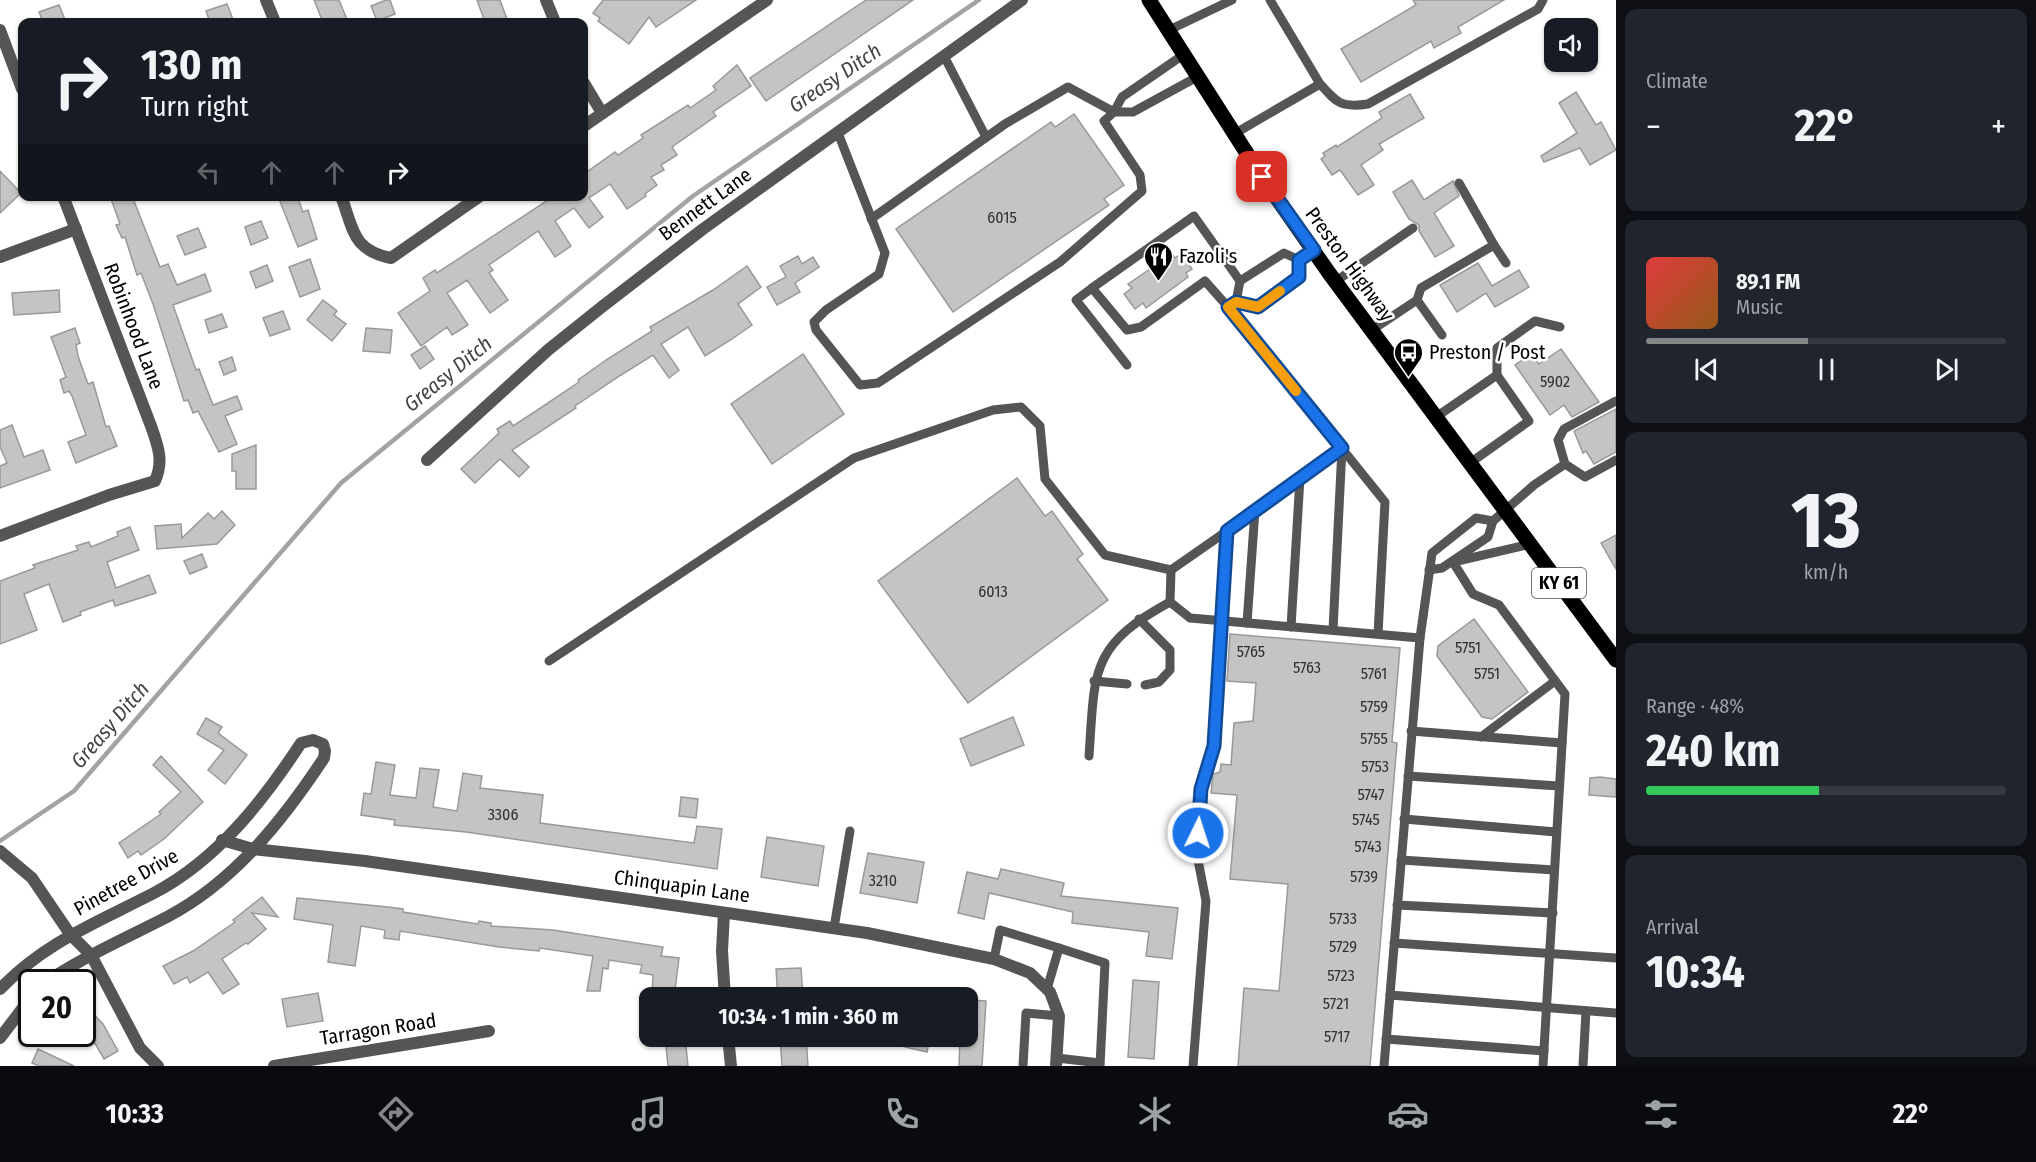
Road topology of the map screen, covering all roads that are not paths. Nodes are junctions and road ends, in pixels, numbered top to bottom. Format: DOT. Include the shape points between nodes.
graph roads {
  1 [pos="266,0"];
  2 [pos="546,0"];
  3 [pos="767,0"];
  4 [pos="1022,0"];
  5 [pos="1149,0"];
  6 [pos="1232,0"];
  7 [pos="1270,0"];
  8 [pos="1543,0"];
  9 [pos="273,18"];
  10 [pos="553,18"];
  11 [pos="0,30"];
  12 [pos="1167,31"];
  13 [pos="1183,55"];
  14 [pos="944,56"];
  15 [pos="1197,77"];
  16 [pos="18,78"];
  17 [pos="1320,84"];
  18 [pos="588,90"];
  19 [pos="1114,112"];
  20 [pos="602,113"];
  21 [pos="588,123"];
  22 [pos="838,133"];
  23 [pos="1234,134"];
  24 [pos="986,137"];
  25 [pos="1459,183"];
  26 [pos="65,201"];
  27 [pos="343,201"];
  28 [pos="473,201"];
  29 [pos="871,219"];
  30 [pos="1413,228"];
  31 [pos="76,229"];
  32 [pos="1494,245"];
  33 [pos="1314,250"];
  34 [pos="0,257"];
  35 [pos="1299,260"];
  36 [pos="1506,263"];
  37 [pos="1240,281"];
  38 [pos="1336,281"];
  39 [pos="1092,288"];
  40 [pos="1417,300"];
  41 [pos="1232,305"];
  42 [pos="1560,327"];
  43 [pos="1372,330"];
  44 [pos="1442,335"];
  45 [pos="1127,364"];
  46 [pos="1497,375"];
  47 [pos="1616,401"];
  48 [pos="1436,417"];
  49 [pos="1342,448"];
  50 [pos="427,460"];
  51 [pos="1616,460"];
  52 [pos="1470,463"];
  53 [pos="1565,464"];
  54 [pos="1300,478"];
  55 [pos="1255,510"];
  56 [pos="1506,511"];
  57 [pos="1493,521"];
  58 [pos="1227,531"];
  59 [pos="0,536"];
  60 [pos="1531,544"];
  61 [pos="1453,562"];
  62 [pos="1171,570"];
  63 [pos="1429,570"];
  64 [pos="1170,602"];
  65 [pos="1139,619"];
  66 [pos="1222,621"];
  67 [pos="1247,623"];
  68 [pos="1291,627"];
  69 [pos="1333,630"];
  70 [pos="1378,634"];
  71 [pos="1420,638"];
  72 [pos="1615,656"];
  73 [pos="549,661"];
  74 [pos="1094,681"];
  75 [pos="1555,681"];
  76 [pos="1127,684"];
  77 [pos="1145,685"];
  78 [pos="1411,731"];
  79 [pos="1481,737"];
  80 [pos="1562,743"];
  81 [pos="1089,756"];
  82 [pos="1408,776"];
  83 [pos="1559,786"];
  84 [pos="1404,819"];
  85 [pos="850,831"];
  86 [pos="1556,832"];
  87 [pos="222,840"];
  88 [pos="253,849"];
  89 [pos="0,850"];
  90 [pos="1401,860"];
  91 [pos="1554,870"];
  92 [pos="1397,905"];
  93 [pos="724,913"];
  94 [pos="1552,913"];
  95 [pos="834,928"];
  96 [pos="70,934"];
  97 [pos="1394,943"];
  98 [pos="1059,948"];
  99 [pos="91,955"];
  100 [pos="1550,956"];
  101 [pos="1616,958"];
  102 [pos="994,959"];
  103 [pos="68,969"];
  104 [pos="724,987"];
  105 [pos="0,989"];
  106 [pos="1047,989"];
  107 [pos="1390,995"];
  108 [pos="1546,1009"];
  109 [pos="1586,1011"];
  110 [pos="1616,1013"];
  111 [pos="18,1014"];
  112 [pos="1059,1016"];
  113 [pos="489,1031"];
  114 [pos="0,1038"];
  115 [pos="1386,1039"];
  116 [pos="729,1047"];
  117 [pos="1544,1051"];
  118 [pos="1057,1062"];
  119 [pos="1100,1064"];
  120 [pos="158,1066"];
  121 [pos="274,1066"];
  122 [pos="731,1066"];
  123 [pos="1023,1066"];
  124 [pos="1193,1066"];
  125 [pos="1384,1066"];
  126 [pos="1543,1066"];
  127 [pos="1582,1066"];
  1 -- 9 [label="street"];
  2 -- 10 [label="street"];
  3 -- 20 [label="street"];
  4 -- 14 [label="street, Bennett Lane"];
  5 -- 12 [label="main road, Preston Highway / KY 61"];
  6 -- 12 [label="lane"];
  7 -- 17 [label="lane"];
  8 -- 17 [label="lane" via="1538,9 1368,104 1348,107 1335,101"];
  11 -- 16 [label="street"];
  12 -- 13 [label="main road, Preston Highway / KY 61"];
  13 -- 15 [label="main road, Preston Highway / KY 61"];
  13 -- 19 [label="lane" via="1122,97"];
  14 -- 22 [label="street, Bennett Lane"];
  14 -- 24 [label="lane"];
  15 -- 19 [label="lane" via="1133,112"];
  15 -- 23 [label="main road, Preston Highway / KY 61"];
  17 -- 23 [label="lane"];
  18 -- 20 [label="street"];
  19 -- 24 [label="lane" via="1068,87"];
  19 -- 29 [label="lane" via="1104,121 1140,175 1143,191 1060,262 878,383 860,385 816,330 814,322 879,274 885,253"];
  20 -- 21 [label="street"];
  22 -- 29 [label="lane"];
  22 -- 50 [label="street, Bennett Lane" via="703,229 593,314"];
  23 -- 33 [label="main road, Preston Highway / KY 61"];
  24 -- 29 [label="lane"];
  25 -- 32 [label="lane"];
  26 -- 31 [label="street, Robinhood Lane"];
  27 -- 28 [label="street" via="362,246 391,258"];
  30 -- 38 [label="lane"];
  31 -- 34 [label="street"];
  31 -- 59 [label="street, Robinhood Lane" via="151,426 161,456 159,472 155,481"];
  32 -- 36 [label="lane"];
  32 -- 40 [label="lane" via="1421,288"];
  33 -- 35 [label="lane"];
  33 -- 38 [label="main road, Preston Highway / KY 61"];
  35 -- 37 [label="lane" via="1284,253"];
  35 -- 41 [label="lane" via="1299,277 1258,307"];
  37 -- 39 [label="lane" via="1194,216"];
  37 -- 41 [label="lane"];
  38 -- 43 [label="main road, Preston Highway / KY 61"];
  39 -- 41 [label="lane" via="1127,330 1141,327 1205,281"];
  39 -- 45 [label="lane" via="1076,300"];
  40 -- 43 [label="lane"];
  40 -- 44 [label="lane"];
  41 -- 49 [label="lane"];
  42 -- 46 [label="lane" via="1535,321 1497,348"];
  43 -- 48 [label="main road, Preston Highway / KY 61"];
  46 -- 48 [label="lane"];
  46 -- 52 [label="lane" via="1529,421"];
  47 -- 53 [label="lane" via="1564,429 1558,440"];
  48 -- 52 [label="main road, Preston Highway / KY 61"];
  49 -- 54 [label="lane"];
  49 -- 69 [label="lane"];
  49 -- 70 [label="lane" via="1385,502"];
  51 -- 53 [label="lane" via="1585,477"];
  52 -- 56 [label="main road, Preston Highway / KY 61"];
  53 -- 56 [label="lane" via="1534,484"];
  54 -- 55 [label="lane"];
  54 -- 68 [label="lane"];
  55 -- 58 [label="lane"];
  55 -- 67 [label="lane"];
  56 -- 57 [label="lane"];
  56 -- 60 [label="main road, Preston Highway / KY 61"];
  57 -- 61 [label="lane" via="1488,537"];
  57 -- 63 [label="lane" via="1476,518 1432,553"];
  58 -- 62 [label="lane"];
  58 -- 66 [label="lane"];
  60 -- 61 [label="lane"];
  60 -- 72 [label="main road, Preston Highway / KY 61"];
  61 -- 63 [label="lane"];
  61 -- 75 [label="lane" via="1473,594 1499,605"];
  62 -- 64 [label="lane"];
  62 -- 73 [label="lane" via="1105,555 1045,479 1040,426 1021,407 993,410 854,458"];
  63 -- 71 [label="lane"];
  64 -- 65 [label="lane"];
  64 -- 66 [label="lane" via="1190,618"];
  65 -- 74 [label="lane" via="1107,649"];
  65 -- 77 [label="lane" via="1170,650 1170,670 1159,682"];
  66 -- 67 [label="lane"];
  66 -- 124 [label="lane" via="1214,746 1201,789 1197,855 1206,901"];
  67 -- 68 [label="lane"];
  68 -- 69 [label="lane"];
  69 -- 70 [label="lane"];
  70 -- 71 [label="lane"];
  71 -- 78 [label="lane"];
  74 -- 76 [label="lane"];
  74 -- 81 [label="lane"];
  75 -- 79 [label="lane"];
  75 -- 80 [label="lane" via="1565,694"];
  78 -- 79 [label="lane"];
  78 -- 82 [label="lane"];
  79 -- 80 [label="lane"];
  80 -- 83 [label="lane"];
  82 -- 83 [label="lane"];
  82 -- 84 [label="lane"];
  83 -- 86 [label="lane"];
  84 -- 86 [label="lane"];
  84 -- 90 [label="lane"];
  85 -- 95 [label="lane"];
  86 -- 91 [label="lane"];
  87 -- 88 [label="street, Chinquapin Lane"];
  87 -- 88 [label="street, Pinetree Drive" via="253,811 301,743 313,740 323,744 324,758 274,829"];
  87 -- 96 [label="street, Pinetree Drive" via="154,893"];
  88 -- 93 [label="street, Chinquapin Lane" via="365,861"];
  88 -- 99 [label="street, Pinetree Drive" via="187,904"];
  89 -- 96 [label="street" via="32,878"];
  90 -- 91 [label="lane"];
  90 -- 92 [label="lane"];
  91 -- 94 [label="lane"];
  92 -- 94 [label="lane"];
  92 -- 97 [label="lane"];
  93 -- 95 [label="street, Chinquapin Lane"];
  93 -- 104 [label="street"];
  94 -- 100 [label="lane"];
  95 -- 102 [label="street, Chinquapin Lane"];
  96 -- 99 [label="street"];
  96 -- 105 [label="street, Pinetree Drive" via="22,966"];
  97 -- 100 [label="lane"];
  97 -- 107 [label="lane"];
  98 -- 102 [label="lane" via="1000,930"];
  98 -- 106 [label="lane"];
  98 -- 119 [label="lane" via="1105,963"];
  99 -- 103 [label="street, Pinetree Drive"];
  99 -- 120 [label="street" via="140,1048"];
  100 -- 101 [label="lane"];
  100 -- 108 [label="lane"];
  102 -- 106 [label="street, Chinquapin Lane" via="1030,973"];
  106 -- 112 [label="street, Chinquapin Lane"];
  107 -- 108 [label="lane"];
  107 -- 115 [label="lane"];
  108 -- 109 [label="lane"];
  108 -- 117 [label="lane"];
  109 -- 110 [label="lane"];
  109 -- 127 [label="lane"];
  111 -- 114 [label="street"];
  112 -- 118 [label="street, Chinquapin Lane"];
  112 -- 123 [label="lane" via="1026,1013"];
  113 -- 121 [label="street, Tarragon Road"];
  115 -- 117 [label="lane"];
  115 -- 125 [label="lane"];
  116 -- 122 [label="street"];
  117 -- 126 [label="lane"];
  118 -- 119 [label="lane"];
}
